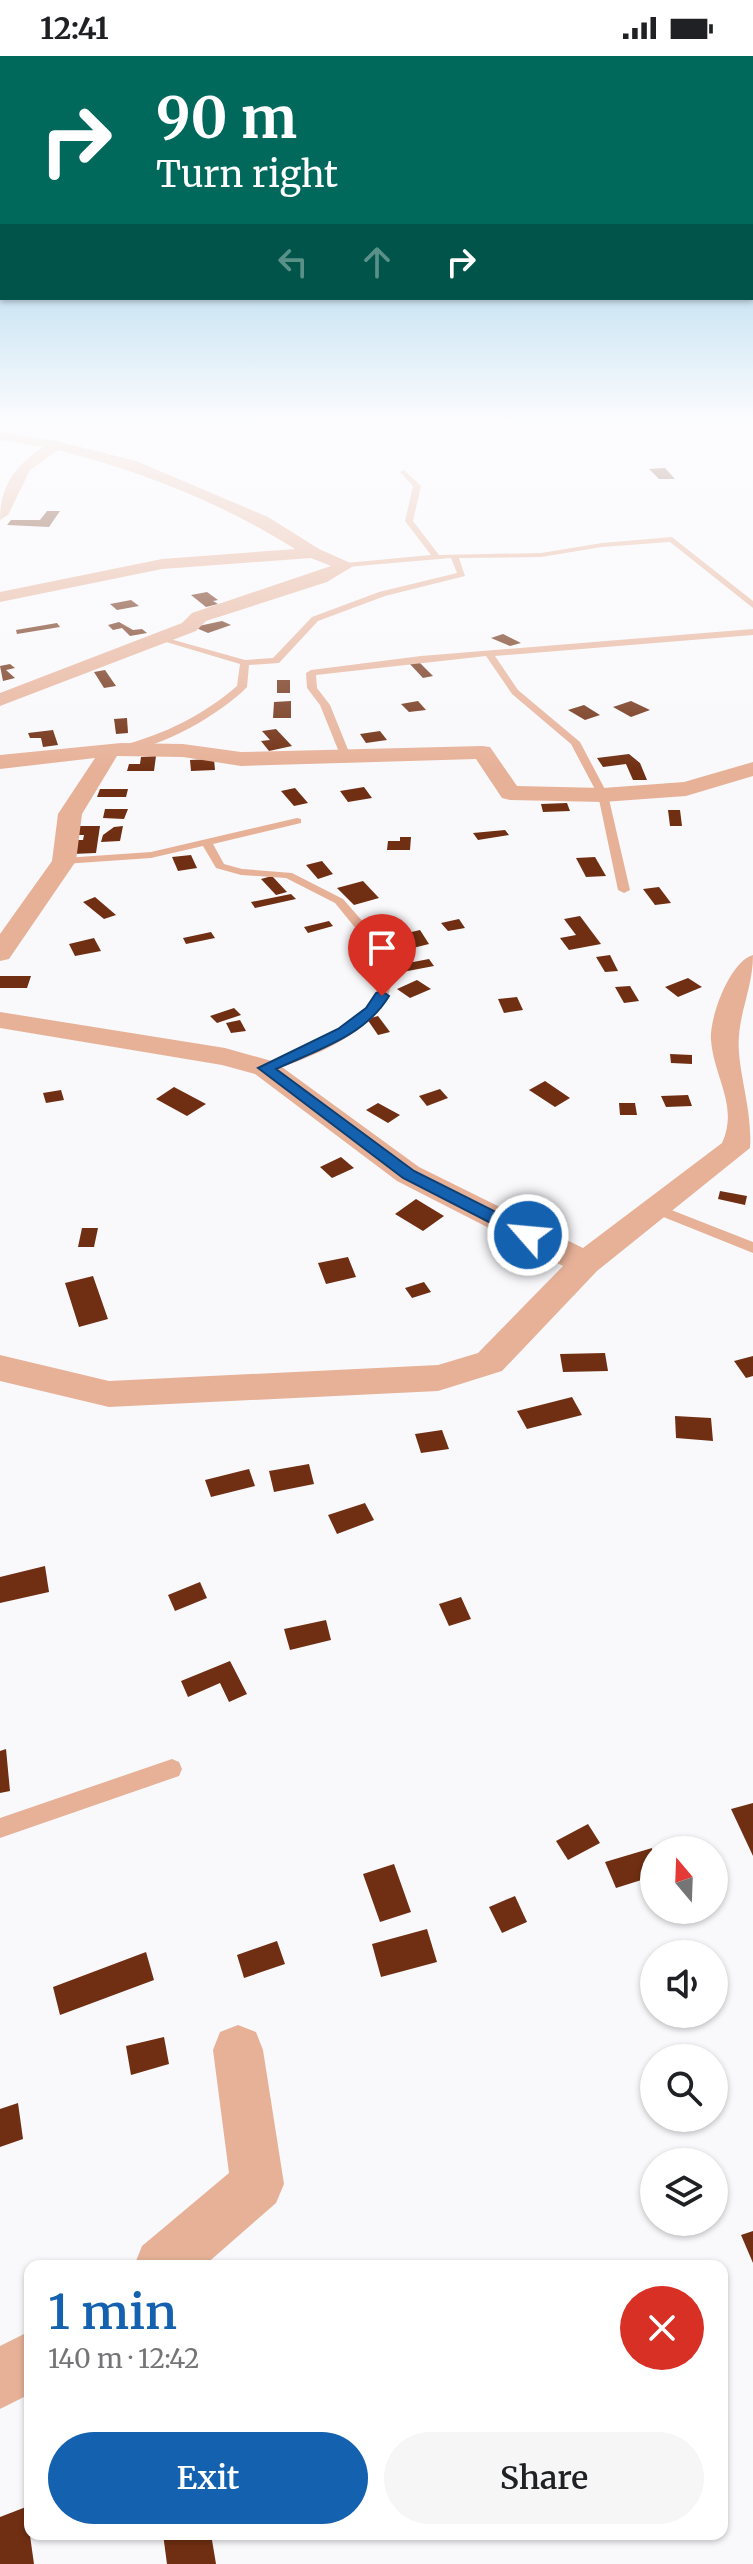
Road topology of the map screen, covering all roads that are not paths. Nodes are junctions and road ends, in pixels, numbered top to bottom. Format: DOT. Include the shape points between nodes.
graph roads {
  1 [pos="288,537"];
  2 [pos="421,537"];
  3 [pos="313,553"];
  4 [pos="454,556"];
  5 [pos="437,557"];
  6 [pos="346,565"];
  7 [pos="0,597"];
  8 [pos="753,605"];
  9 [pos="753,632"];
  10 [pos="159,637"];
  11 [pos="489,654"];
  12 [pos="245,663"];
  13 [pos="0,700"];
  14 [pos="109,752"];
  15 [pos="346,757"];
  16 [pos="0,762"];
  17 [pos="753,769"];
  18 [pos="603,795"];
  19 [pos="297,821"];
  20 [pos="207,843"];
  21 [pos="64,861"];
  22 [pos="624,890"];
  23 [pos="0,953"];
  24 [pos="753,963"];
  25 [pos="0,1020"];
  26 [pos="265,1068"];
  27 [pos="656,1209"];
  28 [pos="753,1248"];
  29 [pos="585,1263"];
  30 [pos="0,1368"];
  31 [pos="172,1769"];
  32 [pos="0,1828"];
  33 [pos="238,2050"];
  34 [pos="169,2260"];
  35 [pos="24,2364"];
  36 [pos="0,2380"];
  1 -- 3 [label="street"];
  2 -- 5 [label="lane"];
  3 -- 6 [label="street"];
  3 -- 7 [label="street" via="162,564"];
  4 -- 5 [label="lane"];
  4 -- 8 [label="lane" via="541,555 672,539"];
  4 -- 12 [label="lane" via="462,574 338,609 315,619 276,661"];
  5 -- 6 [label="lane"];
  6 -- 10 [label="street" via="199,617 189,627"];
  9 -- 11 [label="lane"];
  10 -- 12 [label="lane"];
  10 -- 13 [label="street"];
  11 -- 15 [label="lane" via="311,673 312,688 325,705"];
  11 -- 18 [label="lane" via="515,692 575,742"];
  12 -- 14 [label="lane" via="242,687 222,705 163,739"];
  14 -- 15 [label="street" via="210,752 241,759"];
  14 -- 16 [label="street"];
  14 -- 21 [label="street" via="70,814"];
  15 -- 18 [label="street" via="482,752 510,793"];
  17 -- 18 [label="street" via="686,789"];
  18 -- 22 [label="lane"];
  19 -- 20 [label="lane"];
  20 -- 21 [label="lane" via="151,855"];
  20 -- 26 [label="lane" via="220,866 288,875 339,901 361,927 378,934 385,972 382,996 372,1011 343,1032"];
  21 -- 23 [label="street"];
  24 -- 27 [label="street" via="739,982 724,1038 746,1123 735,1148"];
  25 -- 26 [label="street"];
  26 -- 29 [label="street" via="408,1174"];
  27 -- 28 [label="lane"];
  27 -- 29 [label="street"];
  29 -- 30 [label="street" via="490,1362 438,1378 109,1394"];
  31 -- 32 [label="lane"];
  33 -- 34 [label="street" via="257,2184"];
  35 -- 36 [label="street"];
}
